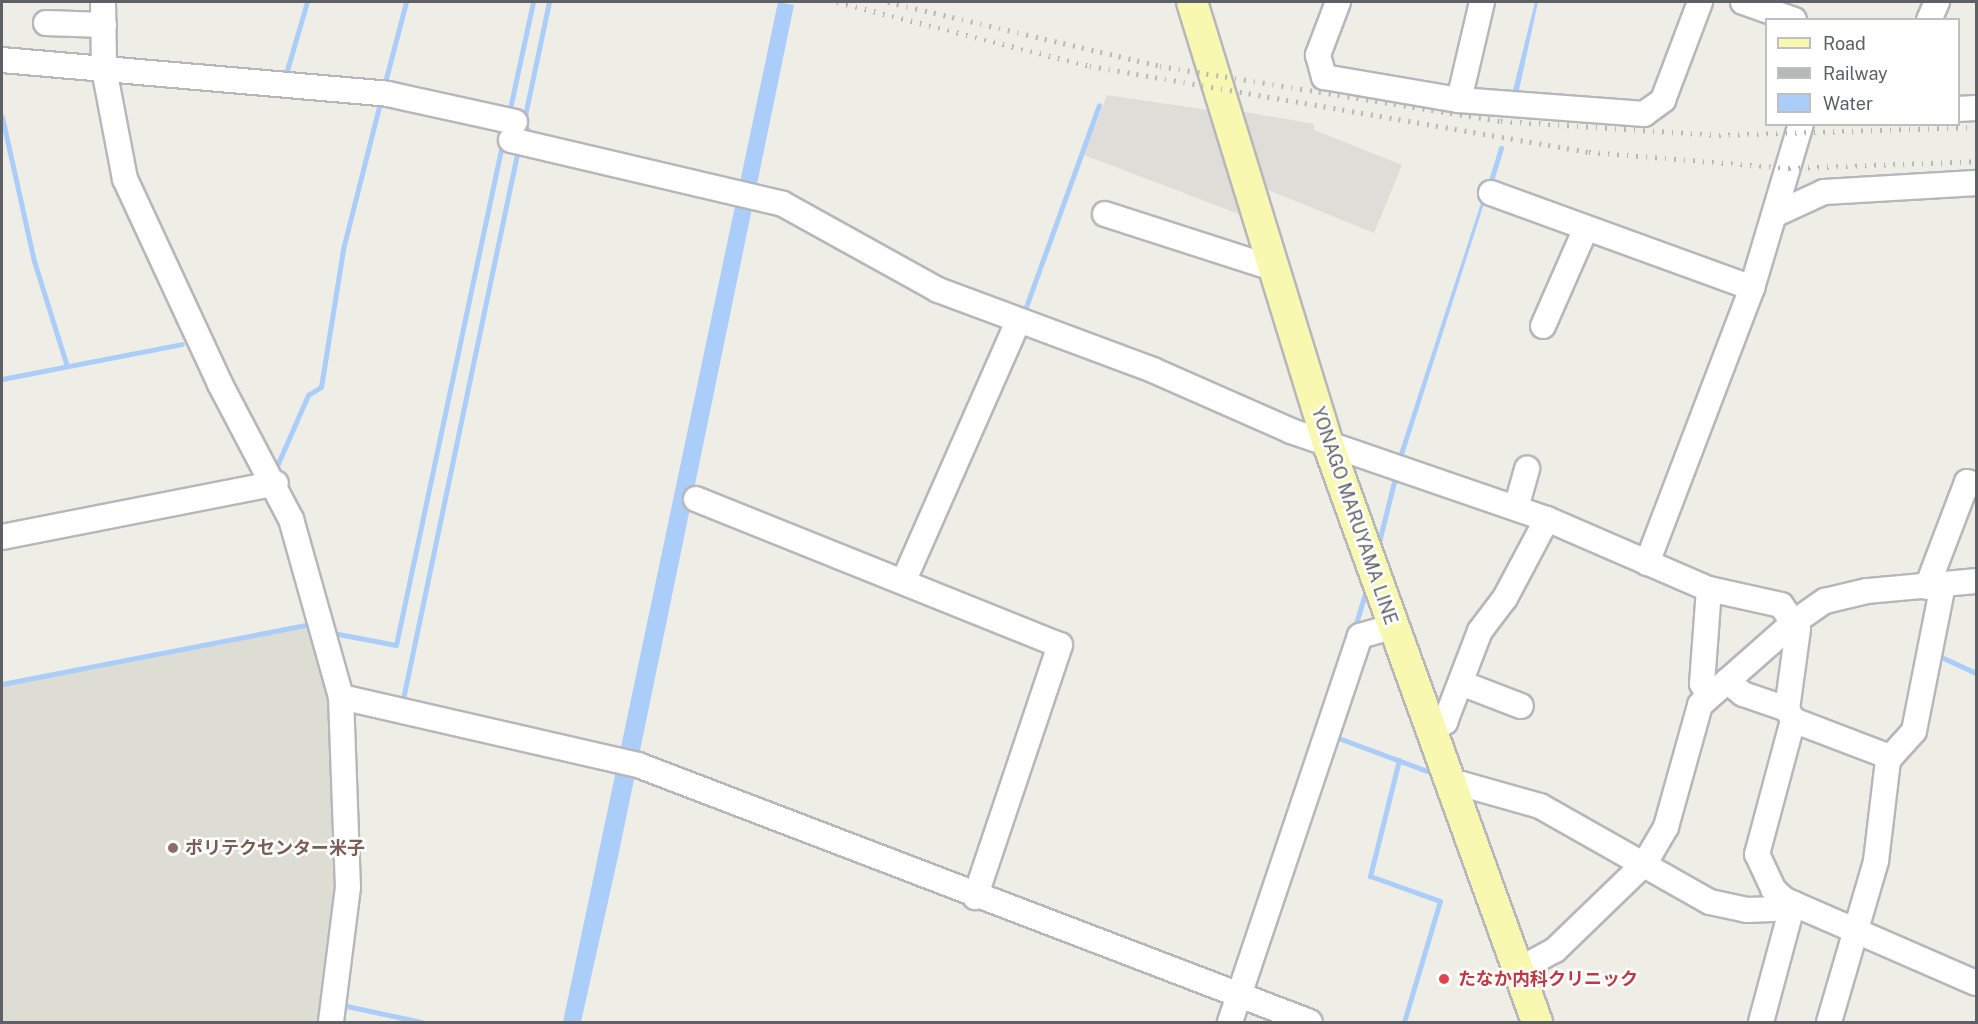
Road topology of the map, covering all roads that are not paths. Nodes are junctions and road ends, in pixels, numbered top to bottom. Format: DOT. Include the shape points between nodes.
graph roads {
  1 [pos="1192,2"];
  2 [pos="1338,2"];
  3 [pos="1482,2"];
  4 [pos="1700,2"];
  5 [pos="1743,2"];
  6 [pos="1936,2"];
  7 [pos="104,13"];
  8 [pos="1788,18"];
  9 [pos="1930,18"];
  10 [pos="46,23"];
  11 [pos="2,60"];
  12 [pos="104,69"];
  13 [pos="1459,100"];
  14 [pos="1977,108"];
  15 [pos="1960,110"];
  16 [pos="1800,126"];
  17 [pos="1977,183"];
  18 [pos="1491,193"];
  19 [pos="1105,214"];
  20 [pos="1776,214"];
  21 [pos="1586,228"];
  22 [pos="1275,269"];
  23 [pos="1752,288"];
  24 [pos="1018,321"];
  25 [pos="1544,326"];
  26 [pos="1328,444"];
  27 [pos="1527,469"];
  28 [pos="276,483"];
  29 [pos="1977,485"];
  30 [pos="696,499"];
  31 [pos="1516,508"];
  32 [pos="1547,519"];
  33 [pos="2,537"];
  34 [pos="1647,563"];
  35 [pos="904,580"];
  36 [pos="1977,581"];
  37 [pos="1935,586"];
  38 [pos="1709,589"];
  39 [pos="1793,623"];
  40 [pos="1391,627"];
  41 [pos="1461,683"];
  42 [pos="1718,688"];
  43 [pos="347,698"];
  44 [pos="1521,706"];
  45 [pos="1790,715"];
  46 [pos="1430,729"];
  47 [pos="1890,757"];
  48 [pos="1452,787"];
  49 [pos="1645,863"];
  50 [pos="975,897"];
  51 [pos="1789,901"];
  52 [pos="1855,935"];
  53 [pos="1518,970"];
  54 [pos="1977,983"];
  55 [pos="1240,996"];
  56 [pos="1536,1022"];
  57 [pos="331,1023"];
  58 [pos="1230,1023"];
  59 [pos="1310,1023"];
  60 [pos="1761,1023"];
  61 [pos="1829,1023"];
  1 -- 22 [label="main road, YONAGO MARUYAMA LINE"];
  2 -- 13 [label="street" via="1317,56 1324,77"];
  3 -- 13 [label="street"];
  4 -- 13 [label="street" via="1663,100 1651,112"];
  5 -- 8 [label="street"];
  6 -- 9 [label="street"];
  7 -- 10 [label="street"];
  7 -- 12 [label="street"];
  11 -- 12 [label="street"];
  12 -- 24 [label="street" via="388,94 798,210 938,290"];
  12 -- 28 [label="street" via="125,179 220,384"];
  14 -- 15 [label="street"];
  16 -- 20 [label="street"];
  17 -- 20 [label="street" via="1824,192"];
  18 -- 21 [label="street"];
  19 -- 22 [label="street"];
  20 -- 23 [label="street"];
  21 -- 23 [label="street"];
  21 -- 25 [label="street"];
  22 -- 26 [label="main road, YONAGO MARUYAMA LINE"];
  23 -- 34 [label="street"];
  24 -- 26 [label="street" via="1153,370"];
  24 -- 35 [label="street"];
  26 -- 31 [label="street"];
  26 -- 40 [label="main road, YONAGO MARUYAMA LINE"];
  27 -- 31 [label="street"];
  28 -- 33 [label="street"];
  28 -- 43 [label="street" via="306,558"];
  29 -- 37 [label="street" via="1967,482"];
  30 -- 35 [label="street"];
  31 -- 32 [label="street"];
  32 -- 34 [label="street"];
  32 -- 41 [label="street" via="1505,598 1480,631"];
  34 -- 38 [label="street"];
  35 -- 50 [label="street" via="1060,645"];
  36 -- 37 [label="street"];
  37 -- 39 [label="street" via="1867,591 1825,601"];
  37 -- 47 [label="street" via="1914,731"];
  38 -- 39 [label="street" via="1781,605"];
  38 -- 42 [label="street" via="1702,684"];
  39 -- 42 [label="street"];
  39 -- 45 [label="street" via="1798,629"];
  40 -- 46 [label="main road, YONAGO MARUYAMA LINE"];
  40 -- 55 [label="street" via="1360,636"];
  41 -- 44 [label="street"];
  41 -- 46 [label="street" via="1445,723"];
  42 -- 45 [label="street" via="1743,694"];
  42 -- 49 [label="street" via="1695,714 1666,827"];
  43 -- 50 [label="street" via="627,762"];
  43 -- 57 [label="street" via="348,887"];
  45 -- 47 [label="street"];
  45 -- 51 [label="street" via="1757,854 1773,889"];
  46 -- 48 [label="main road, YONAGO MARUYAMA LINE"];
  47 -- 52 [label="street" via="1876,861"];
  48 -- 49 [label="street" via="1462,784 1540,806 1589,838"];
  48 -- 53 [label="main road, YONAGO MARUYAMA LINE"];
  49 -- 51 [label="street" via="1710,902 1747,910 1772,909"];
  49 -- 53 [label="street" via="1556,950"];
  50 -- 55 [label="street"];
  51 -- 52 [label="street"];
  51 -- 60 [label="street"];
  52 -- 54 [label="street"];
  52 -- 61 [label="street"];
  53 -- 56 [label="main road, YONAGO MARUYAMA LINE"];
  55 -- 58 [label="street"];
  55 -- 59 [label="street"];
}
